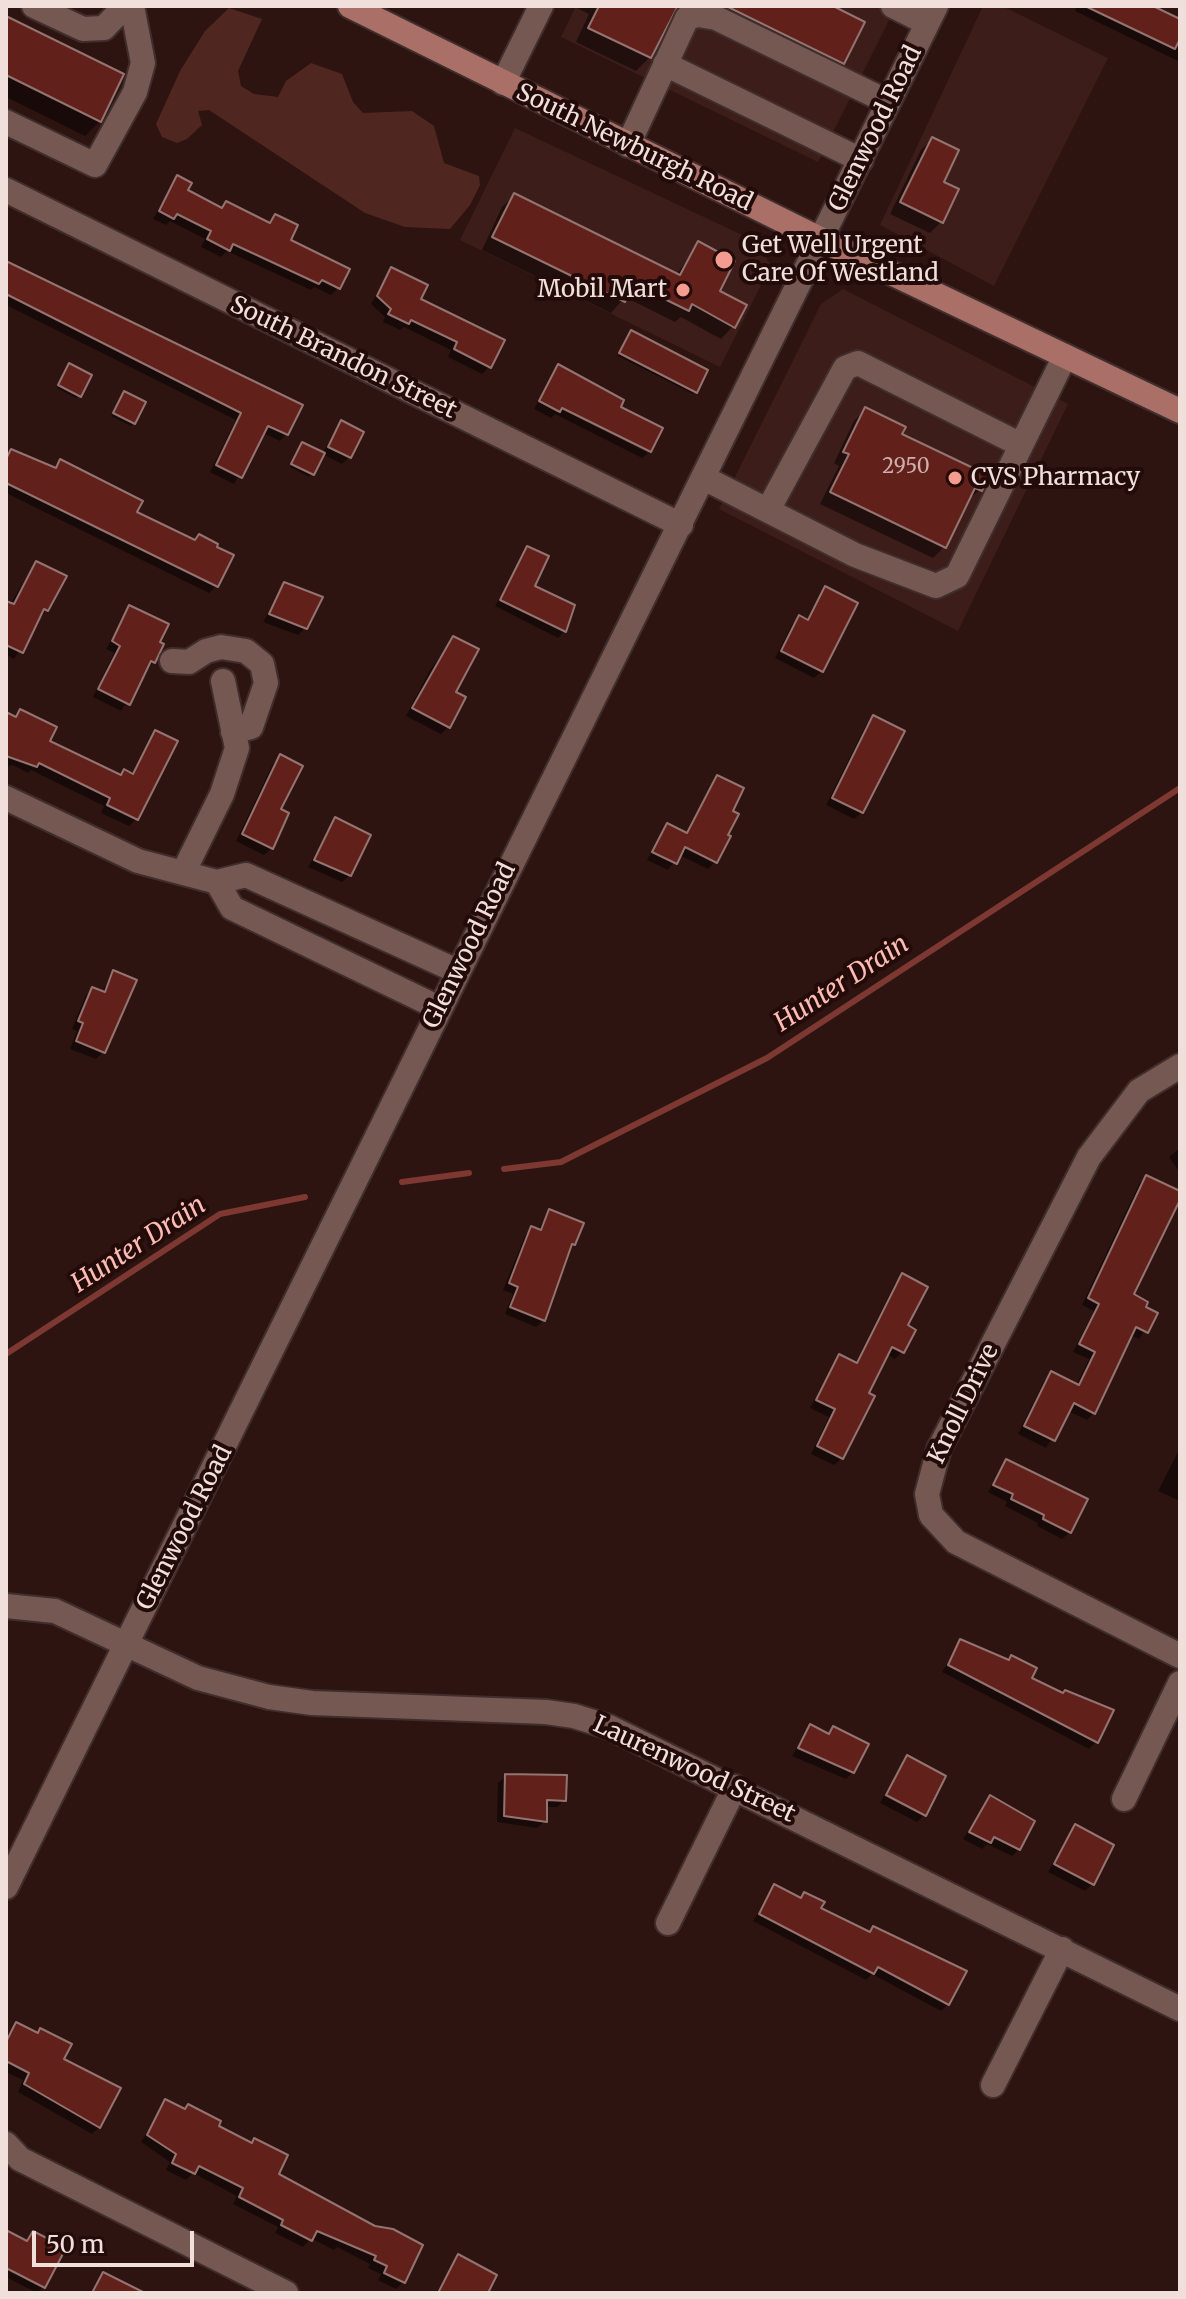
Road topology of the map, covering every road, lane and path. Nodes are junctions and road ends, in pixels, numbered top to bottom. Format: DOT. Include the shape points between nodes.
graph roads {
  1 [pos="34,6"];
  2 [pos="125,6"];
  3 [pos="132,6"];
  4 [pos="350,6"];
  5 [pos="541,6"];
  6 [pos="893,6"];
  7 [pos="931,14"];
  8 [pos="665,64"];
  9 [pos="503,83"];
  10 [pos="888,102"];
  11 [pos="6,122"];
  12 [pos="628,145"];
  13 [pos="861,160"];
  14 [pos="6,190"];
  15 [pos="822,240"];
  16 [pos="1065,356"];
  17 [pos="1180,411"];
  18 [pos="1021,445"];
  19 [pos="704,478"];
  20 [pos="768,510"];
  21 [pos="681,525"];
  22 [pos="172,661"];
  23 [pos="223,681"];
  24 [pos="233,732"];
  25 [pos="6,798"];
  26 [pos="184,871"];
  27 [pos="217,882"];
  28 [pos="330,911"];
  29 [pos="315,946"];
  30 [pos="457,971"];
  31 [pos="439,1008"];
  32 [pos="1180,1066"];
  33 [pos="6,1606"];
  34 [pos="126,1644"];
  35 [pos="1180,1656"];
  36 [pos="1180,1683"];
  37 [pos="735,1787"];
  38 [pos="1124,1799"];
  39 [pos="6,1887"];
  40 [pos="668,1923"];
  41 [pos="1062,1949"];
  42 [pos="1180,2009"];
  43 [pos="993,2085"];
  44 [pos="11,2153"];
  45 [pos="286,2293"];
  1 -- 2 [label="street" via="83,29 104,28"];
  3 -- 11 [label="street" via="143,63 135,92 95,165"];
  4 -- 9 [label="main road, South Newburgh Road"];
  5 -- 9 [label="street"];
  6 -- 7 [label="street"];
  7 -- 10 [label="street, Glenwood Road"];
  8 -- 10 [label="street" via="687,18 707,17"];
  8 -- 12 [label="street"];
  8 -- 13 [label="street"];
  9 -- 12 [label="main road, South Newburgh Road"];
  10 -- 13 [label="street, Glenwood Road"];
  12 -- 15 [label="main road, South Newburgh Road"];
  13 -- 15 [label="street, Glenwood Road"];
  14 -- 21 [label="street, South Brandon Street"];
  15 -- 16 [label="main road, South Newburgh Road"];
  15 -- 19 [label="street, Glenwood Road"];
  16 -- 17 [label="main road, South Newburgh Road"];
  16 -- 18 [label="street"];
  18 -- 20 [label="street" via="957,576 936,586 855,555"];
  18 -- 20 [label="street" via="858,363 845,368"];
  19 -- 20 [label="street"];
  19 -- 21 [label="street, Glenwood Road"];
  21 -- 30 [label="street, Glenwood Road"];
  22 -- 24 [label="street" via="189,662 221,647 246,651 262,664 266,683 251,727"];
  23 -- 24 [label="street"];
  24 -- 26 [label="street" via="237,748 222,794"];
  25 -- 26 [label="street" via="138,861"];
  26 -- 27 [label="street"];
  27 -- 28 [label="street" via="246,875"];
  27 -- 29 [label="street" via="232,908"];
  28 -- 29 [label="street"];
  28 -- 30 [label="street"];
  29 -- 31 [label="street"];
  30 -- 31 [label="street, Glenwood Road"];
  31 -- 34 [label="street, Glenwood Road"];
  32 -- 35 [label="street, Knoll Drive" via="1139,1091 1089,1157 939,1449 927,1494 931,1515 956,1542"];
  33 -- 34 [label="street, Laurenwood Street" via="55,1611"];
  34 -- 37 [label="street, Laurenwood Street" via="198,1678 269,1697 574,1716 630,1736"];
  34 -- 39 [label="street, Glenwood Road"];
  36 -- 38 [label="street"];
  37 -- 40 [label="street"];
  37 -- 41 [label="street, Laurenwood Street"];
  41 -- 42 [label="street, Laurenwood Street"];
  41 -- 43 [label="street"];
  44 -- 45 [label="street"];
}
